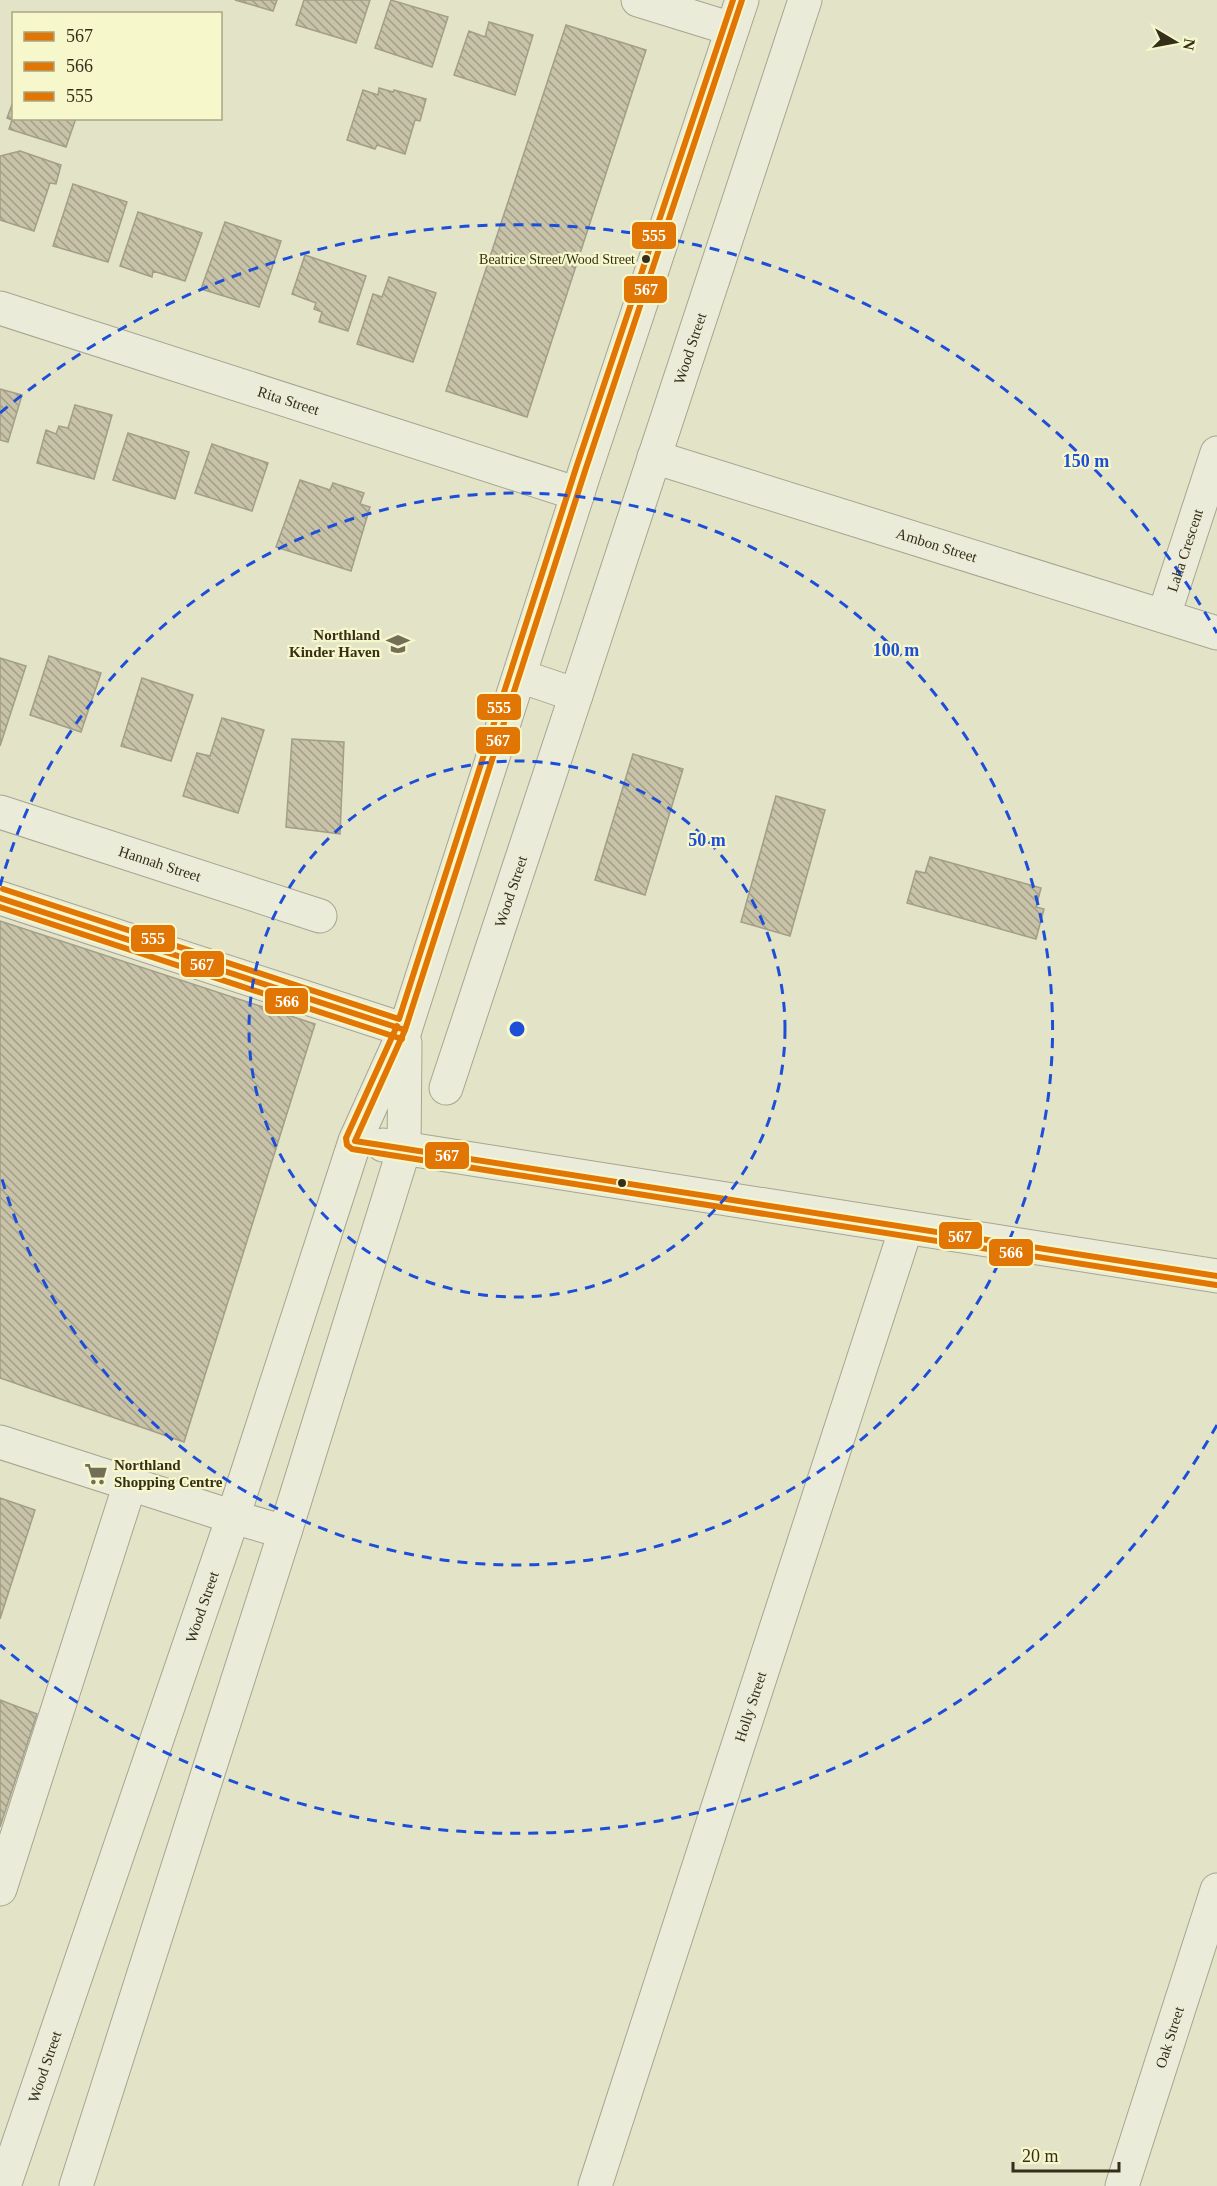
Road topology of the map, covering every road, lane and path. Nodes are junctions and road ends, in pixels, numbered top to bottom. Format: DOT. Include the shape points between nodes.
graph roads {
  1 [pos="638,0"];
  2 [pos="805,0"];
  3 [pos="737,14"];
  4 [pos="0,308"];
  5 [pos="1217,453"];
  6 [pos="654,457"];
  7 [pos="578,494"];
  8 [pos="1164,615"];
  9 [pos="1217,633"];
  10 [pos="520,676"];
  11 [pos="576,695"];
  12 [pos="0,812"];
  13 [pos="0,898"];
  14 [pos="320,916"];
  15 [pos="405,1030"];
  16 [pos="446,1088"];
  17 [pos="355,1141"];
  18 [pos="404,1149"];
  19 [pos="906,1228"];
  20 [pos="1217,1276"];
  21 [pos="0,1442"];
  22 [pos="130,1484"];
  23 [pos="233,1517"];
  24 [pos="285,1532"];
  25 [pos="0,1889"];
  26 [pos="1217,1890"];
  27 [pos="1206,1960"];
  28 [pos="4,2186"];
  29 [pos="76,2186"];
  30 [pos="595,2186"];
  31 [pos="1122,2186"];
  1 -- 3 [label="street"];
  2 -- 6 [label="street, Wood Street"];
  3 -- 7 [label="street, Wood Street"];
  4 -- 7 [label="street, Rita Street"];
  5 -- 8 [label="street, Laha Crescent"];
  6 -- 8 [label="street, Ambon Street"];
  6 -- 11 [label="street, Wood Street"];
  7 -- 10 [label="street, Wood Street"];
  8 -- 9 [label="street, Ambon Street"];
  10 -- 11 [label="street"];
  10 -- 15 [label="street, Wood Street"];
  11 -- 16 [label="street, Wood Street"];
  12 -- 14 [label="street, Hannah Street"];
  13 -- 15 [label="street"];
  15 -- 17 [label="street, Wood Street"];
  15 -- 18 [label="street, Wood Street"];
  17 -- 18 [label="street"];
  17 -- 23 [label="street, Wood Street"];
  18 -- 19 [label="street"];
  18 -- 24 [label="street, Wood Street"];
  19 -- 20 [label="street"];
  19 -- 30 [label="street, Holly Street"];
  21 -- 22 [label="street"];
  22 -- 23 [label="street"];
  22 -- 25 [label="street"];
  23 -- 24 [label="street"];
  23 -- 28 [label="street, Wood Street"];
  24 -- 29 [label="street, Wood Street"];
  26 -- 27 [label="street, Oak Street"];
  27 -- 31 [label="street, Oak Street"];
}
